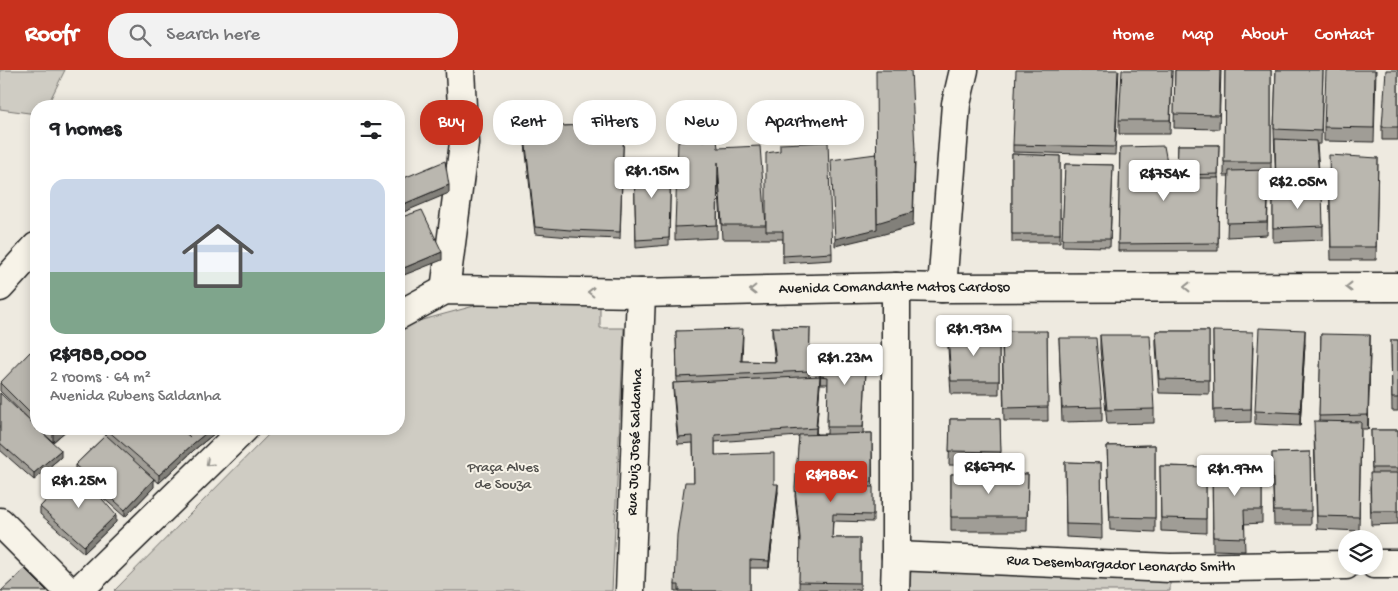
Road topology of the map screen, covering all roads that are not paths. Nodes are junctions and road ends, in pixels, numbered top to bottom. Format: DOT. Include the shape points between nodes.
graph roads {
  1 [pos="460,70"];
  2 [pos="964,70"];
  3 [pos="30,254"];
  4 [pos="0,287"];
  5 [pos="896,287"];
  6 [pos="1398,287"];
  7 [pos="942,288"];
  8 [pos="445,290"];
  9 [pos="641,293"];
  10 [pos="405,311"];
  11 [pos="238,435"];
  12 [pos="0,522"];
  13 [pos="896,556"];
  14 [pos="1383,564"];
  15 [pos="1398,564"];
  16 [pos="1338,566"];
  17 [pos="1170,579"];
  18 [pos="69,591"];
  19 [pos="78,591"];
  20 [pos="630,591"];
  21 [pos="895,591"];
  1 -- 8 [label="street" via="464,143"];
  2 -- 7 [label="street" via="956,104"];
  3 -- 4 [label="street"];
  5 -- 7 [label="street, Avenida Comandante Matos Cardoso"];
  5 -- 9 [label="street, Avenida Comandante Matos Cardoso, one-way"];
  5 -- 13 [label="street"];
  6 -- 7 [label="street, Avenida Comandante Matos Cardoso, one-way"];
  9 -- 8 [label="street, Avenida Comandante Matos Cardoso, one-way"];
  8 -- 10 [label="street, Avenida Comandante Matos Cardoso"];
  9 -- 20 [label="street, Rua Juiz José Saldanha"];
  11 -- 19 [label="street, one-way"];
  12 -- 18 [label="street"];
  13 -- 17 [label="street, Rua Desembargador Leonardo Smith"];
  13 -- 21 [label="street"];
  14 -- 15 [label="street"];
  16 -- 17 [label="street, Rua Desembargador Leonardo Smith"];
}
